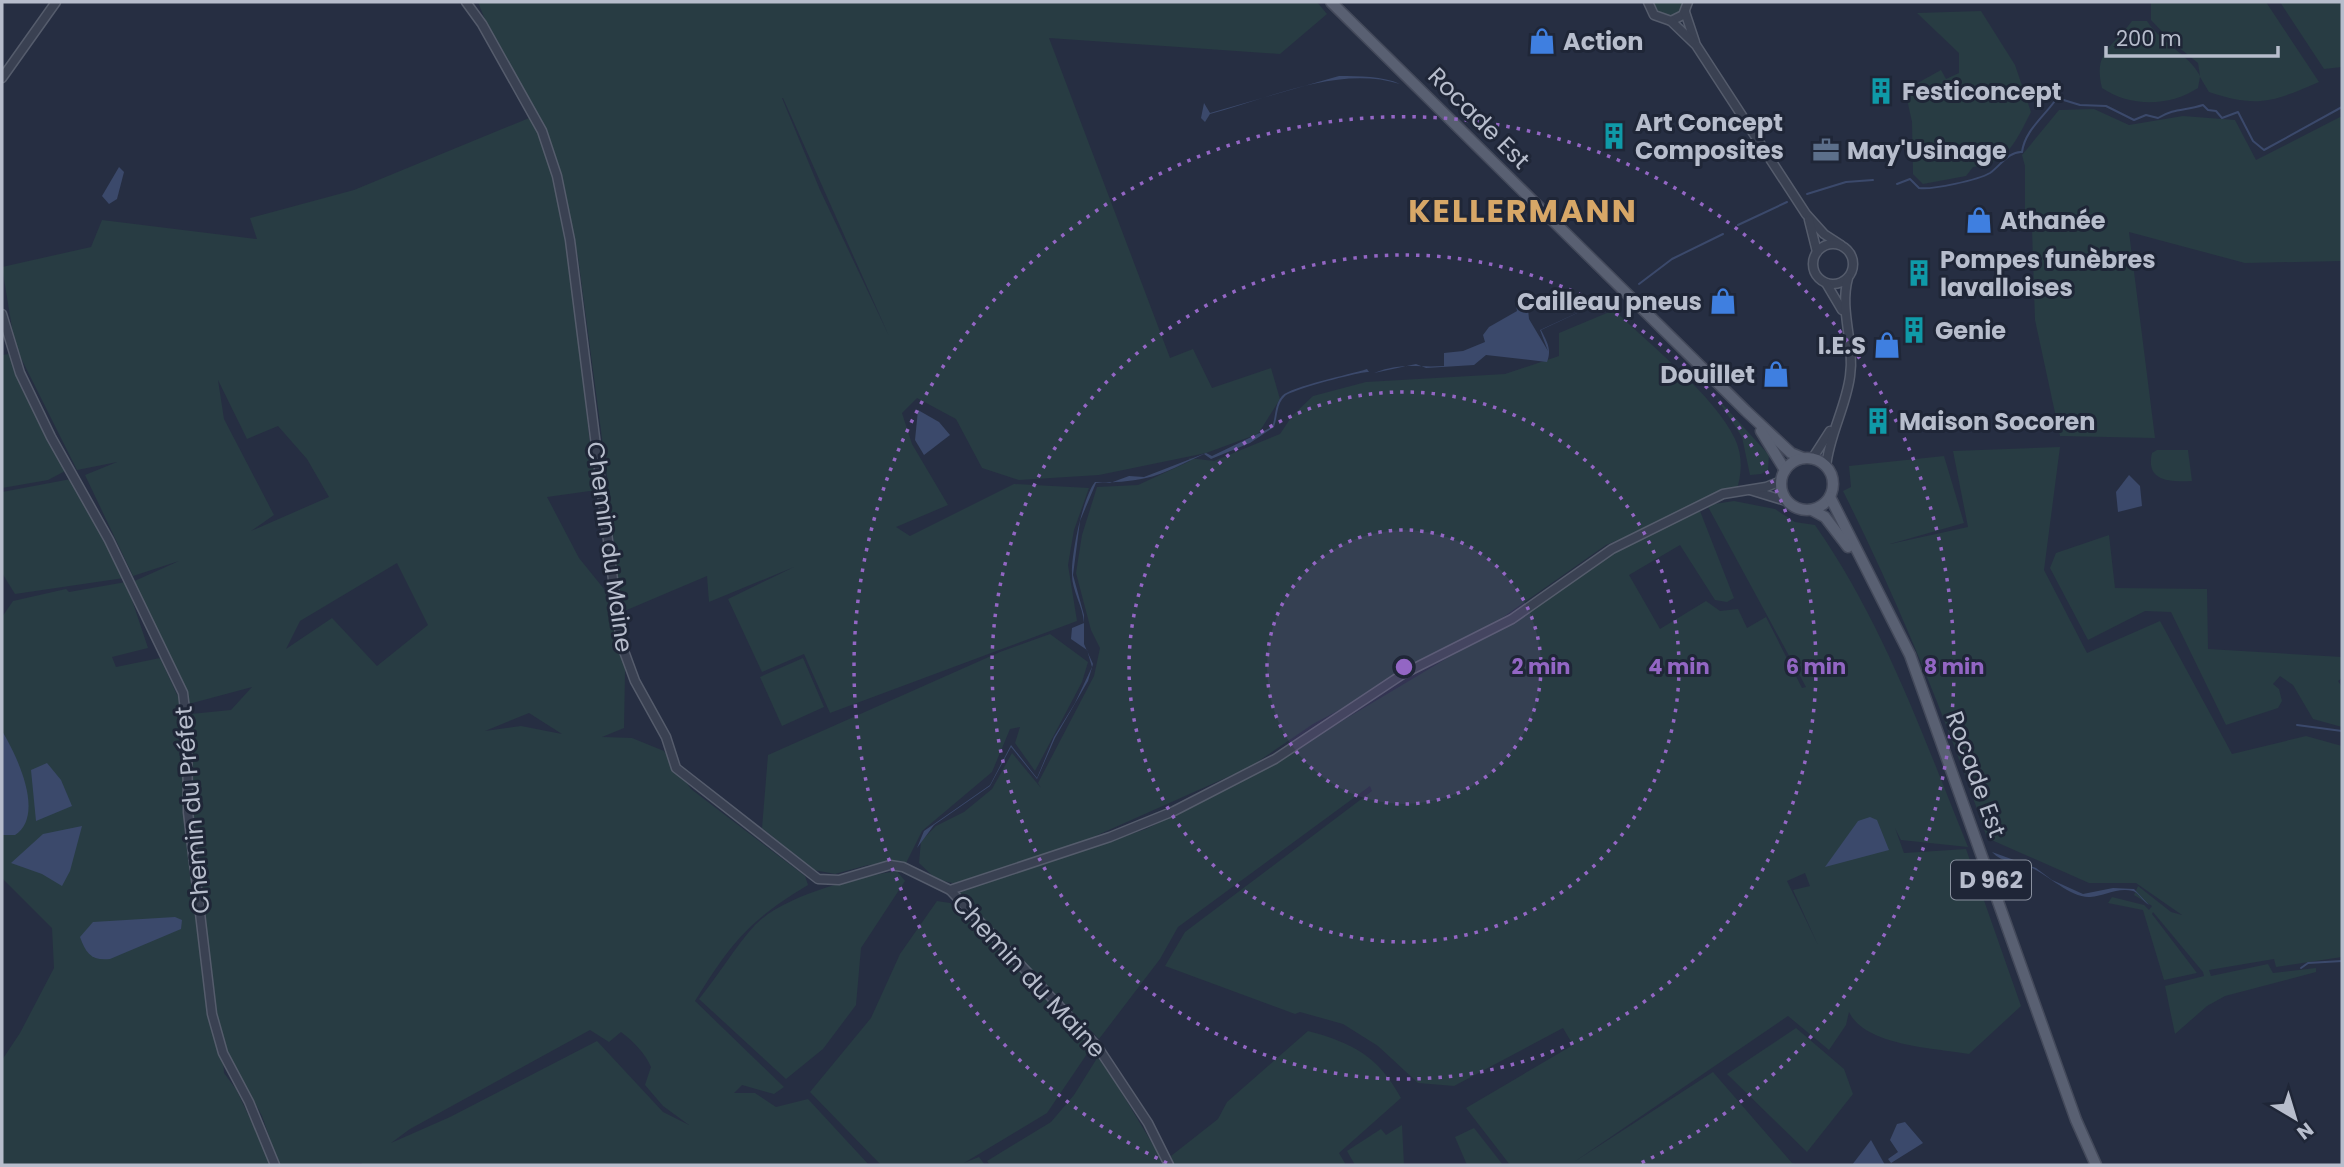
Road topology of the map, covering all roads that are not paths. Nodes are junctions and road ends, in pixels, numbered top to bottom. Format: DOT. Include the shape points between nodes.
graph roads {
  1 [pos="56,2"];
  2 [pos="466,2"];
  3 [pos="1331,2"];
  4 [pos="1648,2"];
  5 [pos="1688,2"];
  6 [pos="1685,12"];
  7 [pos="1671,21"];
  8 [pos="1696,45"];
  9 [pos="2,78"];
  10 [pos="1807,214"];
  11 [pos="1841,245"];
  12 [pos="1817,252"];
  13 [pos="1848,278"];
  14 [pos="1826,283"];
  15 [pos="2,314"];
  16 [pos="1845,316"];
  17 [pos="1746,411"];
  18 [pos="1835,423"];
  19 [pos="1808,459"];
  20 [pos="1826,467"];
  21 [pos="1785,470"];
  22 [pos="1781,481"];
  23 [pos="1750,491"];
  24 [pos="1830,497"];
  25 [pos="1786,501"];
  26 [pos="1812,510"];
  27 [pos="1882,596"];
  28 [pos="950,890"];
  29 [pos="275,1165"];
  30 [pos="1169,1165"];
  31 [pos="2095,1165"];
  1 -- 9 [label="street"];
  2 -- 28 [label="street, Chemin du Maine" via="551,151 570,240 621,643 676,768 818,879 839,880 890,865"];
  3 -- 17 [label="main road, Rocade Est"];
  4 -- 7 [label="street" via="1654,15"];
  5 -- 6 [label="street"];
  6 -- 7 [label="street"];
  6 -- 8 [label="street"];
  7 -- 8 [label="street"];
  8 -- 10 [label="street"];
  10 -- 11 [label="street"];
  10 -- 12 [label="street"];
  11 -- 12 [label="street" via="1828,244"];
  11 -- 13 [label="street" via="1853,260"];
  12 -- 14 [label="street" via="1814,271"];
  13 -- 14 [label="street"];
  13 -- 16 [label="street"];
  14 -- 16 [label="street"];
  15 -- 29 [label="street, Chemin du Préfet" via="30,394 109,540 183,692 188,812 212,1014 223,1053"];
  16 -- 18 [label="street" via="1851,367"];
  17 -- 19 [label="main road, Rocade Est" via="1791,453"];
  17 -- 21 [label="main road, Rocade Est"];
  18 -- 19 [label="street"];
  18 -- 20 [label="street"];
  19 -- 20 [label="main road"];
  19 -- 21 [label="main road"];
  20 -- 24 [label="main road" via="1833,481"];
  21 -- 22 [label="main road"];
  22 -- 23 [label="street"];
  22 -- 25 [label="main road"];
  23 -- 25 [label="street"];
  23 -- 28 [label="street" via="1723,494 1612,549 1538,603 1380,688 1251,773 1141,826"];
  24 -- 26 [label="main road"];
  24 -- 27 [label="main road, Rocade Est / D 962"];
  25 -- 26 [label="main road" via="1798,509"];
  26 -- 27 [label="main road, Rocade Est / D 962" via="1839,533"];
  27 -- 31 [label="main road, Rocade Est / D 962" via="1940,733"];
  28 -- 30 [label="street, Chemin du Maine" via="1097,1046 1148,1123"];
}
